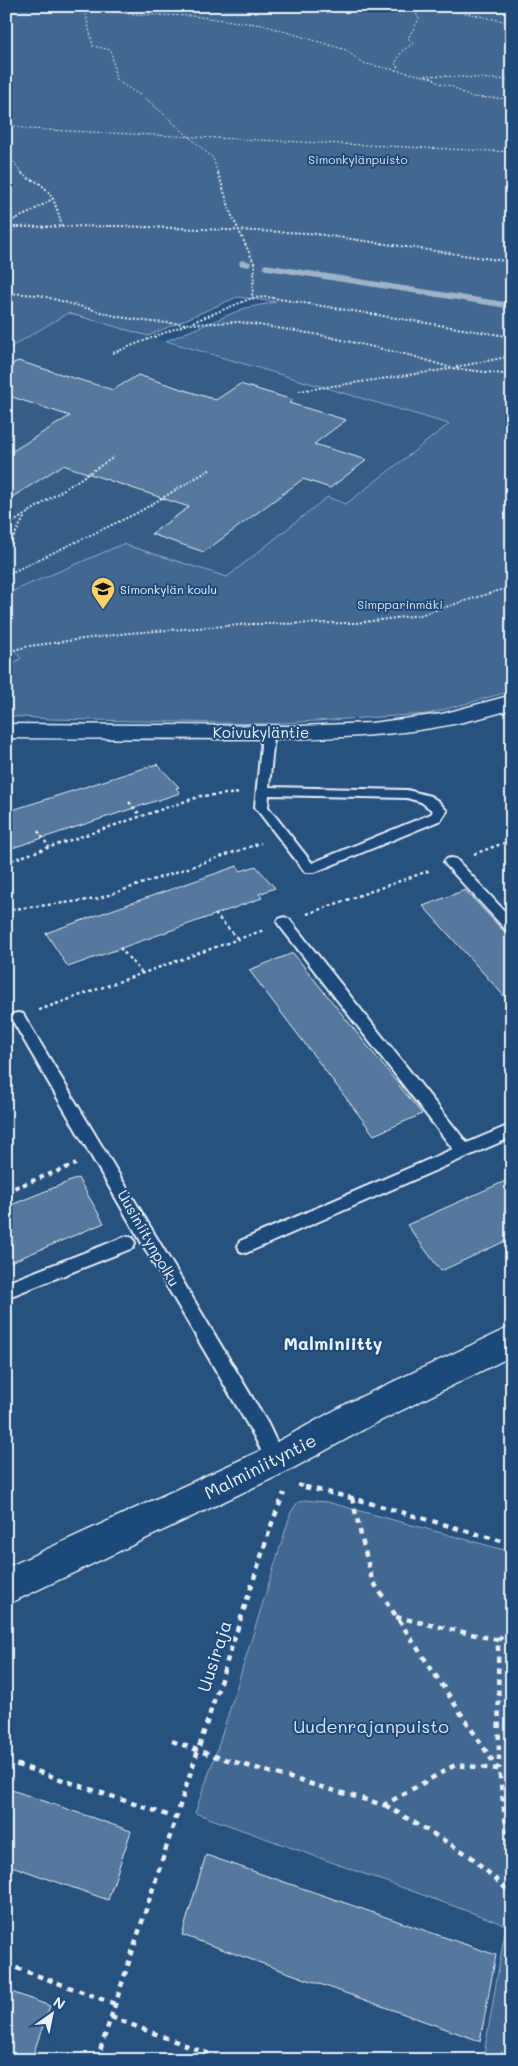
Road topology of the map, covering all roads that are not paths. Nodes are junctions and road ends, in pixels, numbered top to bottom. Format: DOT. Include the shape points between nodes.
graph roads {
  1 [pos="512,702"];
  2 [pos="6,731"];
  3 [pos="266,733"];
  4 [pos="264,791"];
  5 [pos="451,862"];
  6 [pos="284,922"];
  7 [pos="512,928"];
  8 [pos="18,1018"];
  9 [pos="512,1130"];
  10 [pos="464,1151"];
  11 [pos="127,1243"];
  12 [pos="246,1246"];
  13 [pos="6,1292"];
  14 [pos="512,1340"];
  15 [pos="283,1478"];
  16 [pos="6,1587"];
  1 -- 3 [label="main road, Koivukyläntie" via="457,718 400,728"];
  2 -- 3 [label="main road, Koivukyläntie"];
  3 -- 4 [label="lane"];
  4 -- 4 [label="lane" via="407,794 423,796 436,804 440,811 436,817 310,869 261,806"];
  5 -- 7 [label="lane"];
  6 -- 10 [label="lane"];
  8 -- 15 [label="lane, Uusiniitynpolku" via="262,1430"];
  9 -- 10 [label="lane"];
  10 -- 12 [label="lane"];
  11 -- 13 [label="lane"];
  14 -- 15 [label="main road, Malminiityntie" via="360,1414"];
  15 -- 16 [label="main road, Malminiityntie"];
}
